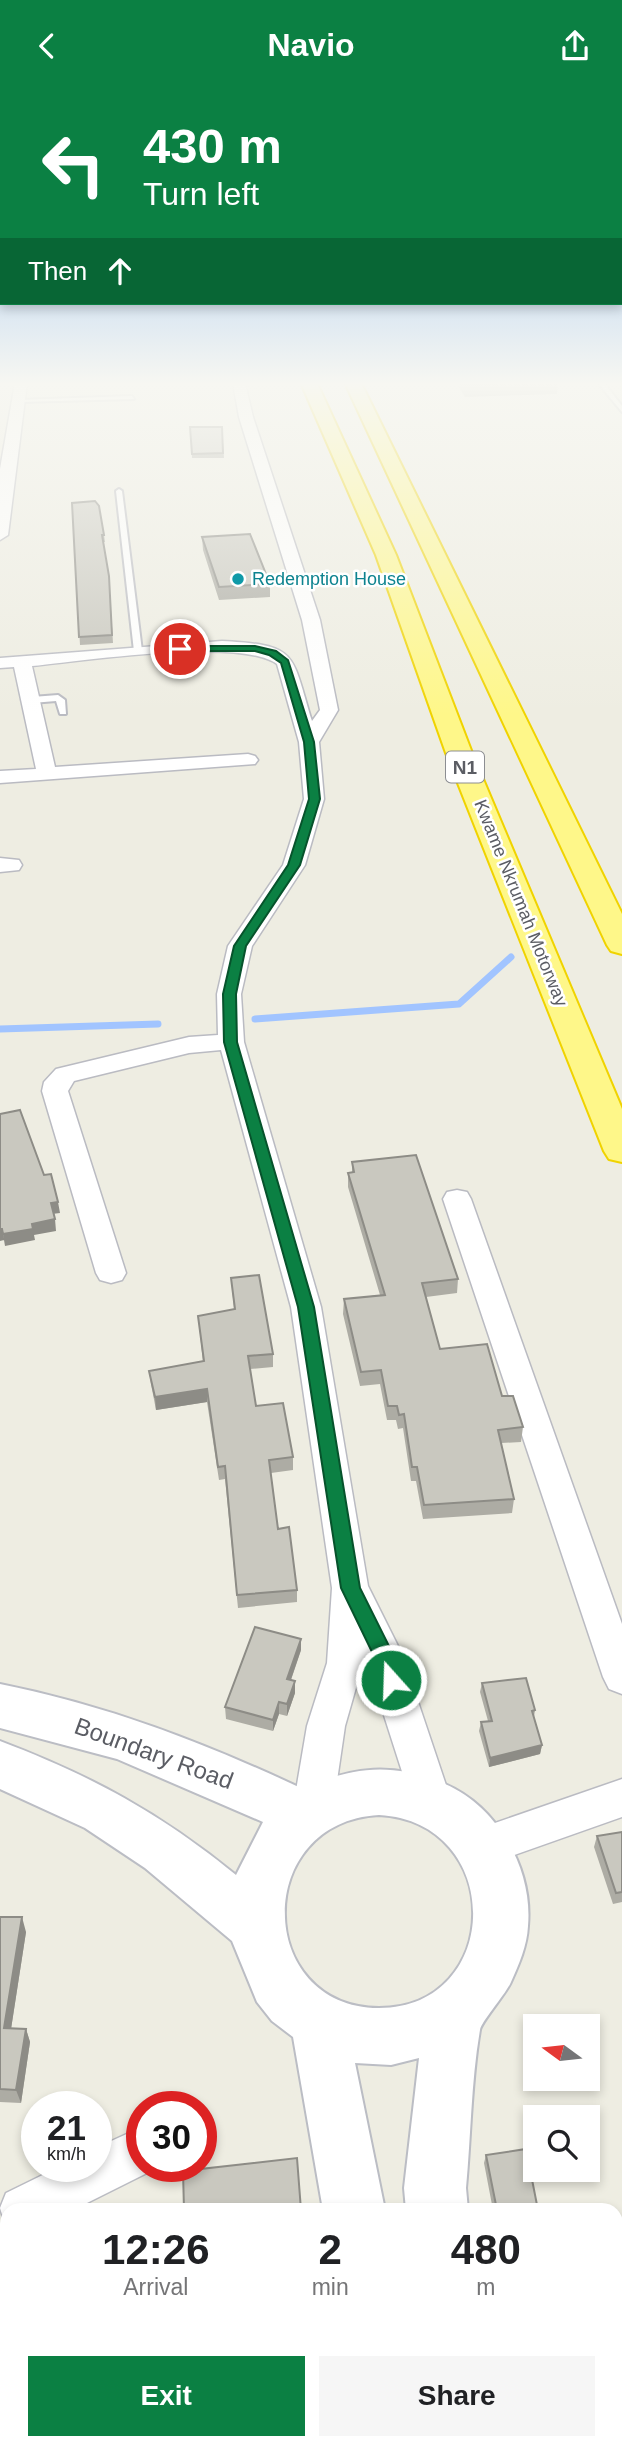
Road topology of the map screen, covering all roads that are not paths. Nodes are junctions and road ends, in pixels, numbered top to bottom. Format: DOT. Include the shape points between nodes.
graph roads {
  1 [pos="2,493"];
  2 [pos="119,493"];
  3 [pos="270,493"];
  4 [pos="358,493"];
  5 [pos="406,493"];
  6 [pos="0,535"];
  7 [pos="138,651"];
  8 [pos="22,661"];
  9 [pos="0,663"];
  10 [pos="32,700"];
  11 [pos="63,712"];
  12 [pos="309,742"];
  13 [pos="248,760"];
  14 [pos="47,774"];
  15 [pos="0,778"];
  16 [pos="622,945"];
  17 [pos="231,1042"];
  18 [pos="622,1151"];
  19 [pos="457,1199"];
  20 [pos="111,1273"];
  21 [pos="350,1588"];
  22 [pos="622,1677"];
  23 [pos="0,1706"];
  24 [pos="0,1764"];
  25 [pos="622,1798"];
  26 [pos="433,1806"];
  27 [pos="308,1812"];
  28 [pos="480,1847"];
  29 [pos="256,1926"];
  30 [pos="453,2014"];
  31 [pos="318,2019"];
  32 [pos="126,2158"];
  33 [pos="37,2203"];
  34 [pos="353,2203"];
  35 [pos="436,2203"];
  1 -- 6 [label="street"];
  2 -- 7 [label="lane"];
  3 -- 12 [label="street" via="311,619 329,710"];
  4 -- 18 [label="highway, Kwame Nkrumah Motorway / N1"];
  5 -- 16 [label="highway"];
  7 -- 8 [label="street"];
  7 -- 12 [label="street" via="222,646 272,653 285,662"];
  8 -- 9 [label="street"];
  8 -- 10 [label="street"];
  10 -- 11 [label="lane" via="58,698"];
  10 -- 14 [label="street"];
  12 -- 17 [label="street" via="314,799 294,865 240,946 229,994"];
  13 -- 14 [label="street"];
  14 -- 15 [label="street"];
  17 -- 20 [label="street" via="189,1045 65,1075 57,1082 55,1091"];
  17 -- 21 [label="street" via="306,1307"];
  19 -- 22 [label="street"];
  21 -- 26 [label="street" via="383,1654"];
  21 -- 27 [label="street" via="346,1663 326,1726"];
  23 -- 27 [label="main road, Boundary Road" via="94,1727"];
  24 -- 29 [label="main road" via="103,1811 164,1850"];
  25 -- 28 [label="street"];
  26 -- 27 [label="main road" via="404,1794 372,1792 341,1796"];
  26 -- 28 [label="main road" via="467,1830"];
  27 -- 29 [label="main road" via="281,1837 264,1863 256,1893"];
  28 -- 30 [label="main road" via="500,1895 499,1949 473,1996"];
  29 -- 31 [label="main road" via="276,1979"];
  30 -- 31 [label="main road" via="428,2028 401,2035 344,2031"];
  30 -- 35 [label="main road"];
  31 -- 34 [label="main road"];
  32 -- 33 [label="street"];
}
